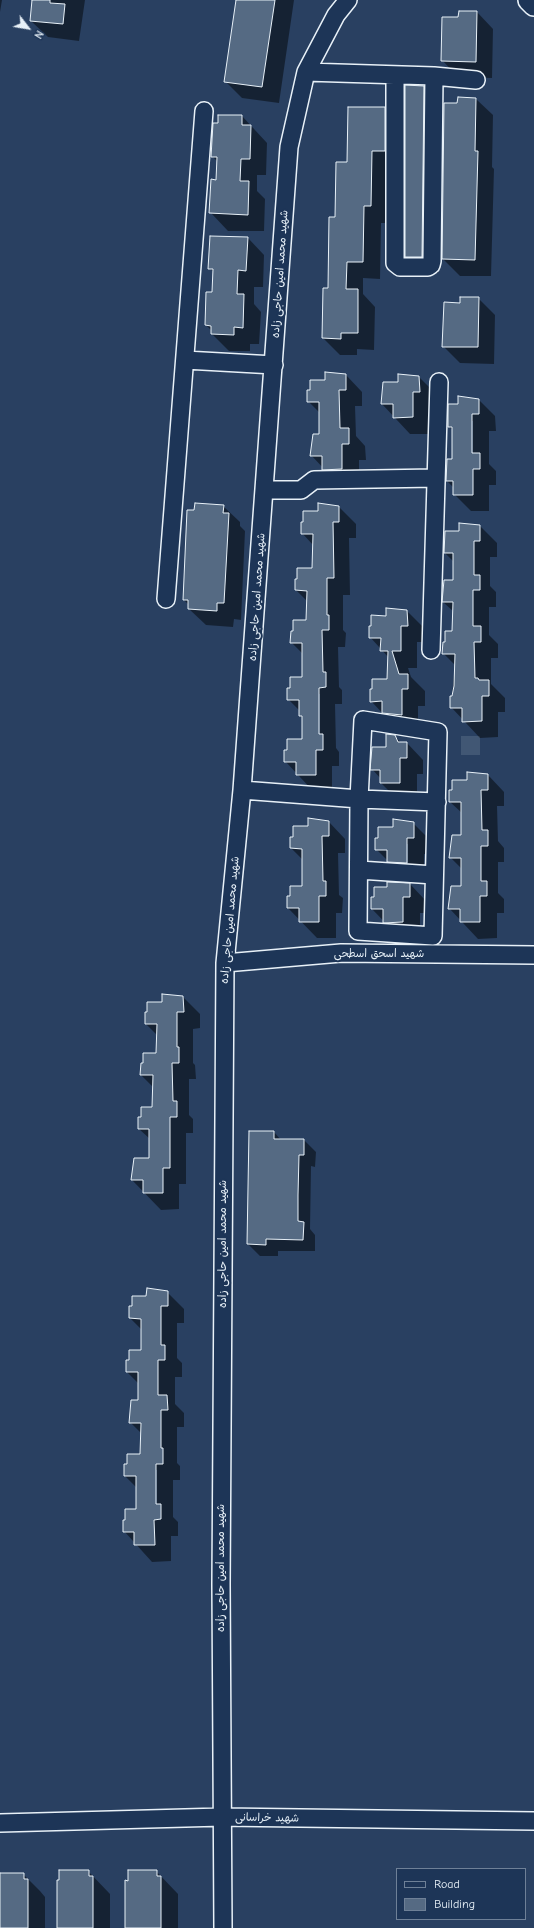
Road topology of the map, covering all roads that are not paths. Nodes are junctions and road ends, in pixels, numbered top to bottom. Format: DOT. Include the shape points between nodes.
graph roads {
  1 [pos="348,0"];
  2 [pos="529,0"];
  3 [pos="534,5"];
  4 [pos="306,72"];
  5 [pos="395,75"];
  6 [pos="434,76"];
  7 [pos="476,80"];
  8 [pos="204,111"];
  9 [pos="185,360"];
  10 [pos="274,365"];
  11 [pos="439,382"];
  12 [pos="435,478"];
  13 [pos="265,490"];
  14 [pos="166,599"];
  15 [pos="431,650"];
  16 [pos="242,790"];
  17 [pos="359,799"];
  18 [pos="437,802"];
  19 [pos="359,870"];
  20 [pos="434,875"];
  21 [pos="534,954"];
  22 [pos="225,963"];
  23 [pos="222,1817"];
  24 [pos="534,1821"];
  25 [pos="0,1823"];
  26 [pos="223,1928"];
  1 -- 4 [label="street, شهید محمد امین حاجی زاده" via="336,15"];
  2 -- 3 [label="main road"];
  4 -- 5 [label="street"];
  4 -- 10 [label="street, شهید محمد امین حاجی زاده" via="289,147"];
  5 -- 6 [label="street"];
  5 -- 6 [label="street" via="395,263 400,266 428,267 432,261"];
  6 -- 7 [label="street"];
  8 -- 9 [label="street"];
  9 -- 10 [label="street"];
  9 -- 14 [label="street"];
  10 -- 13 [label="street, شهید محمد امین حاجی زاده"];
  11 -- 12 [label="street"];
  12 -- 13 [label="street" via="314,480 301,490"];
  12 -- 15 [label="street"];
  13 -- 16 [label="street, شهید محمد امین حاجی زاده"];
  16 -- 17 [label="street"];
  16 -- 22 [label="street, شهید محمد امین حاجی زاده"];
  17 -- 18 [label="street"];
  17 -- 18 [label="street" via="363,720 438,732"];
  17 -- 19 [label="street"];
  18 -- 20 [label="street"];
  19 -- 20 [label="street"];
  19 -- 20 [label="street" via="358,931 433,936"];
  21 -- 22 [label="street, شهید اسحق اسطحی" via="341,953"];
  22 -- 23 [label="street, شهید محمد امین حاجی زاده"];
  23 -- 24 [label="street, شهید خراسانی"];
  23 -- 25 [label="street, شهید خراسانی"];
  23 -- 26 [label="street, شهید محمد امین حاجی زاده"];
}
